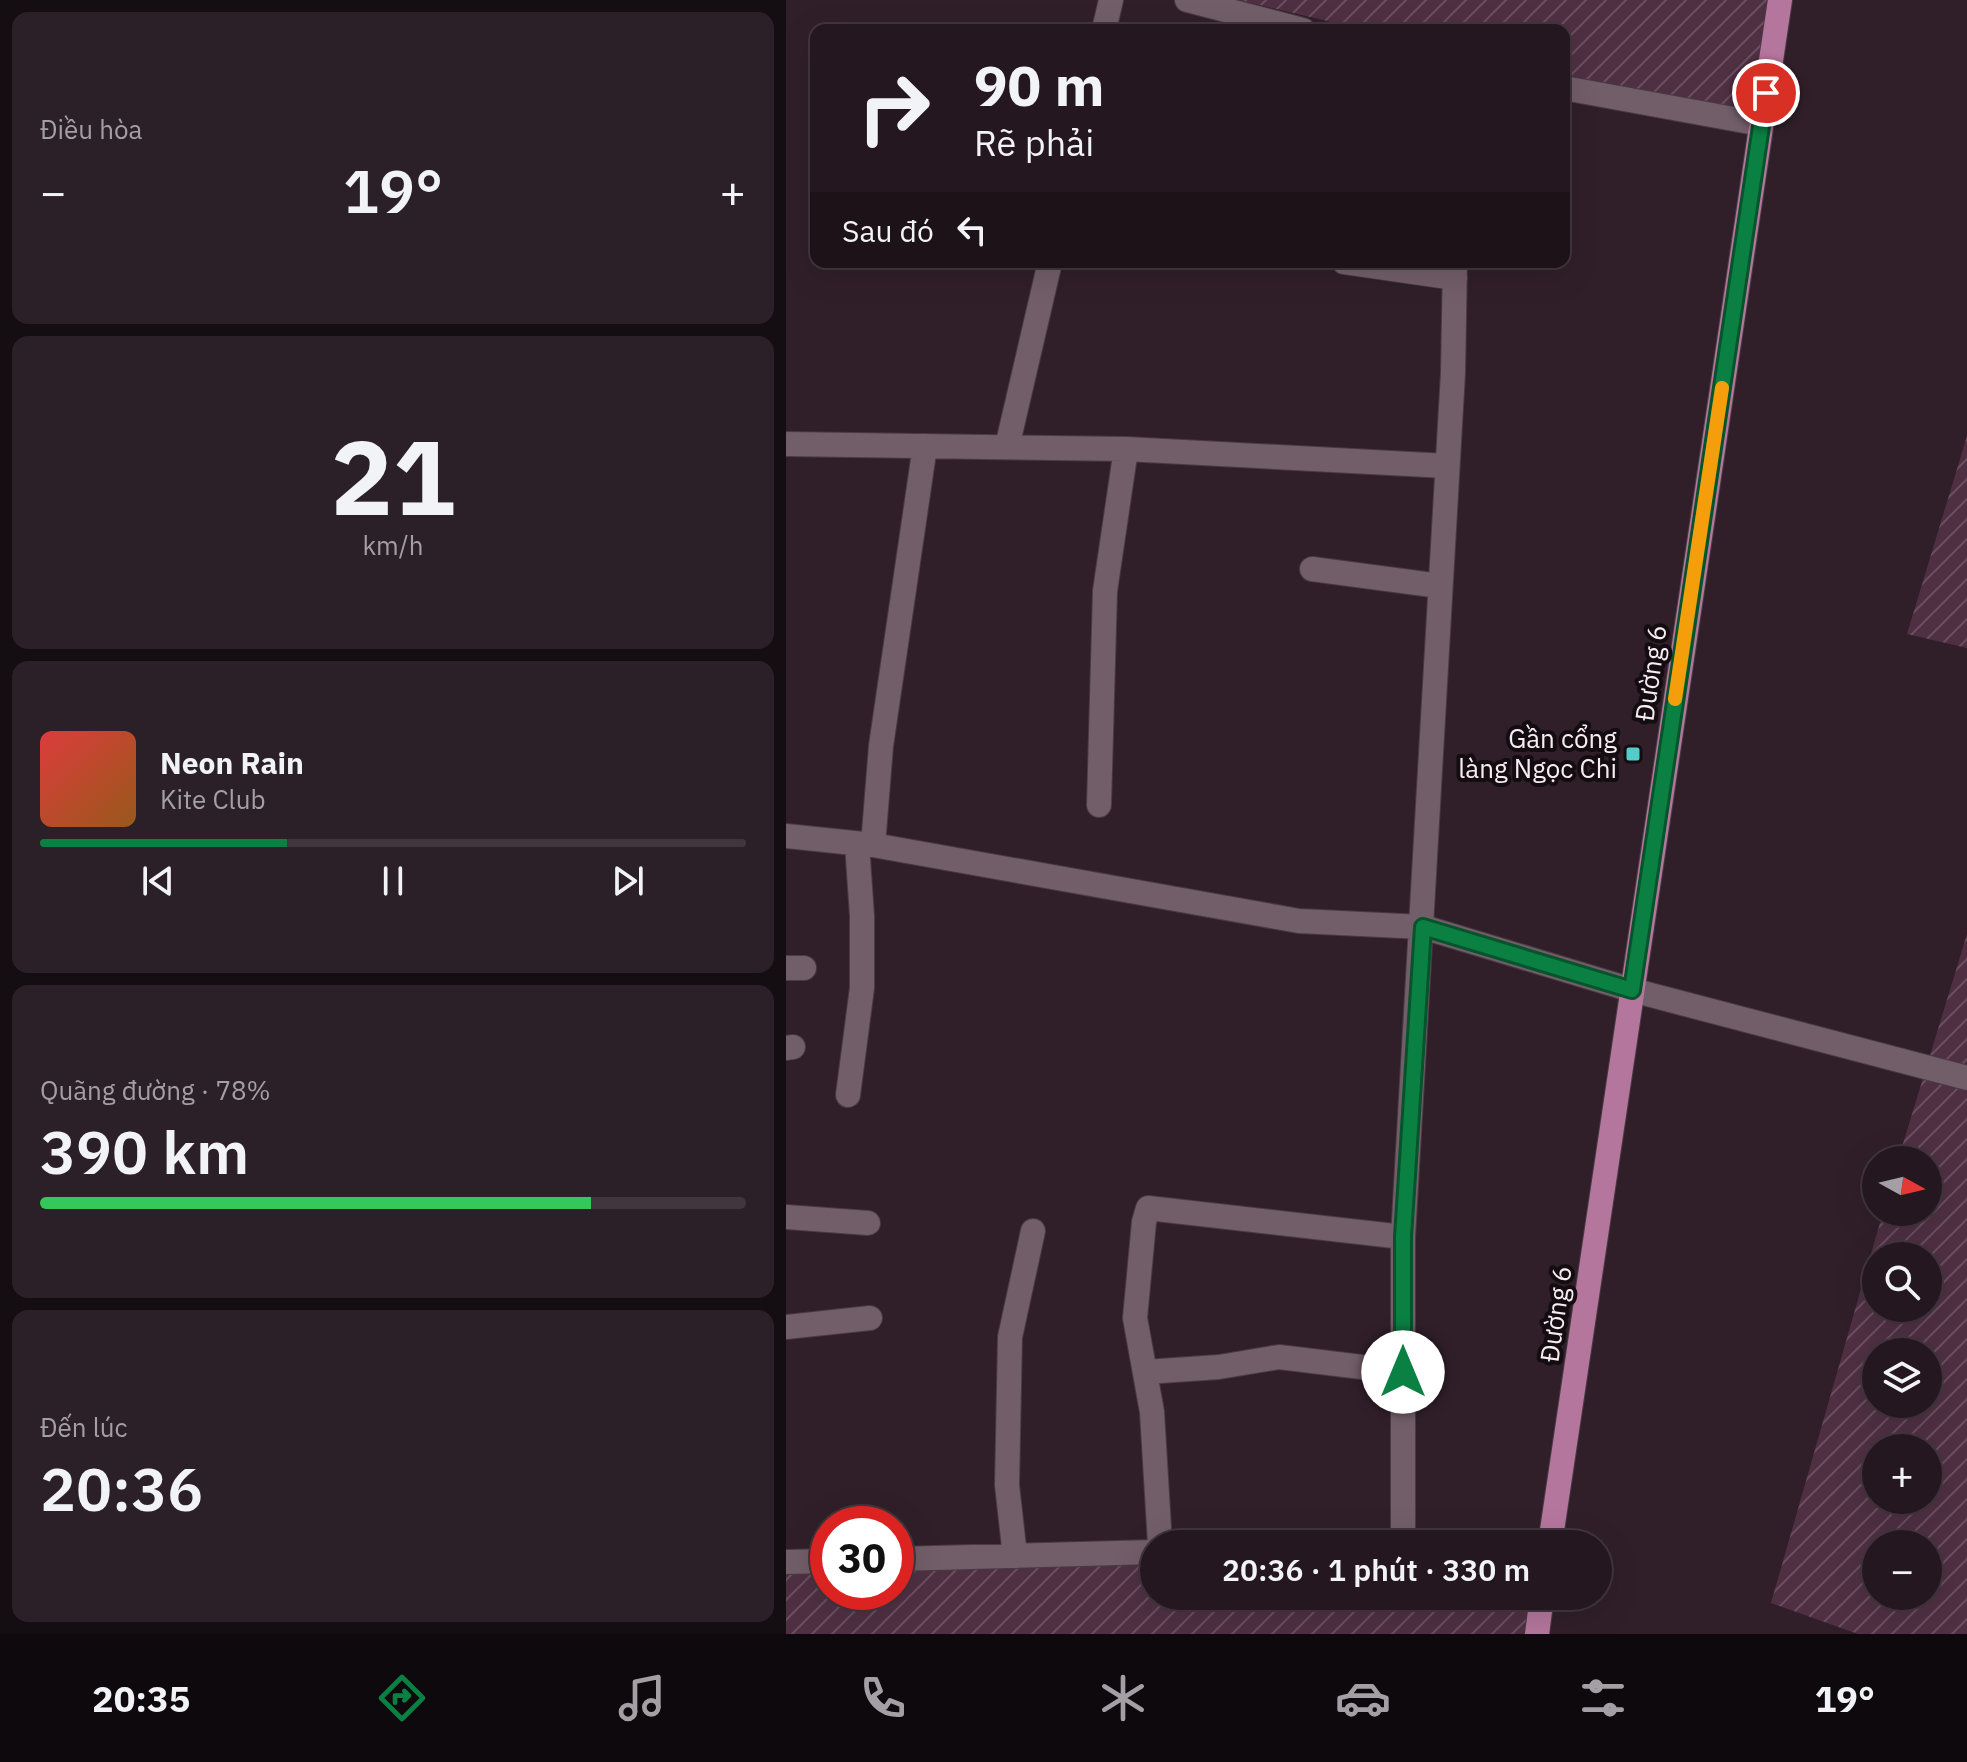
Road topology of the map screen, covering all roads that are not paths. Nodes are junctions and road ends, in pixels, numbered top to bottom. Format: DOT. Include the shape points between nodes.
graph roads {
  1 [pos="1111,0"];
  2 [pos="1187,0"];
  3 [pos="1780,0"];
  4 [pos="1105,24"];
  5 [pos="1280,24"];
  6 [pos="1570,89"];
  7 [pos="1761,124"];
  8 [pos="1049,268"];
  9 [pos="1427,268"];
  10 [pos="1455,270"];
  11 [pos="786,444"];
  12 [pos="925,446"];
  13 [pos="1007,447"];
  14 [pos="1126,449"];
  15 [pos="1447,466"];
  16 [pos="1312,569"];
  17 [pos="1440,586"];
  18 [pos="1099,805"];
  19 [pos="786,836"];
  20 [pos="865,844"];
  21 [pos="1423,927"];
  22 [pos="1632,990"];
  23 [pos="1967,1078"];
  24 [pos="848,1095"];
  25 [pos="786,1217"];
  26 [pos="868,1223"];
  27 [pos="1033,1231"];
  28 [pos="1403,1237"];
  29 [pos="870,1318"];
  30 [pos="786,1327"];
  31 [pos="1145,1372"];
  32 [pos="1403,1372"];
  33 [pos="1159,1530"];
  34 [pos="1403,1530"];
  35 [pos="1552,1530"];
  36 [pos="1140,1552"];
  37 [pos="1015,1556"];
  38 [pos="914,1559"];
  39 [pos="810,1561"];
  40 [pos="786,1562"];
  41 [pos="1540,1610"];
  42 [pos="1537,1634"];
  1 -- 4 [label="street"];
  2 -- 5 [label="street"];
  3 -- 7 [label="main road, Đường 6"];
  6 -- 7 [label="street"];
  7 -- 22 [label="main road, Đường 6"];
  8 -- 13 [label="street"];
  9 -- 10 [label="street"];
  10 -- 15 [label="street"];
  11 -- 12 [label="street"];
  12 -- 13 [label="street"];
  12 -- 20 [label="street"];
  13 -- 14 [label="street"];
  14 -- 15 [label="street"];
  14 -- 18 [label="street" via="1105,591"];
  15 -- 17 [label="street"];
  16 -- 17 [label="street"];
  17 -- 21 [label="street"];
  19 -- 20 [label="street"];
  20 -- 21 [label="street" via="1299,921"];
  20 -- 24 [label="street" via="862,988"];
  21 -- 22 [label="street"];
  21 -- 28 [label="street"];
  22 -- 23 [label="street"];
  22 -- 35 [label="main road, Đường 6"];
  25 -- 26 [label="street"];
  27 -- 37 [label="street" via="1010,1337 1007,1485"];
  28 -- 31 [label="street" via="1148,1208 1135,1318"];
  28 -- 32 [label="street"];
  29 -- 30 [label="street"];
  31 -- 32 [label="street" via="1279,1357"];
  31 -- 33 [label="street"];
  32 -- 34 [label="street"];
  36 -- 37 [label="street"];
  37 -- 38 [label="street"];
  39 -- 40 [label="street"];
  41 -- 42 [label="main road"];
}
